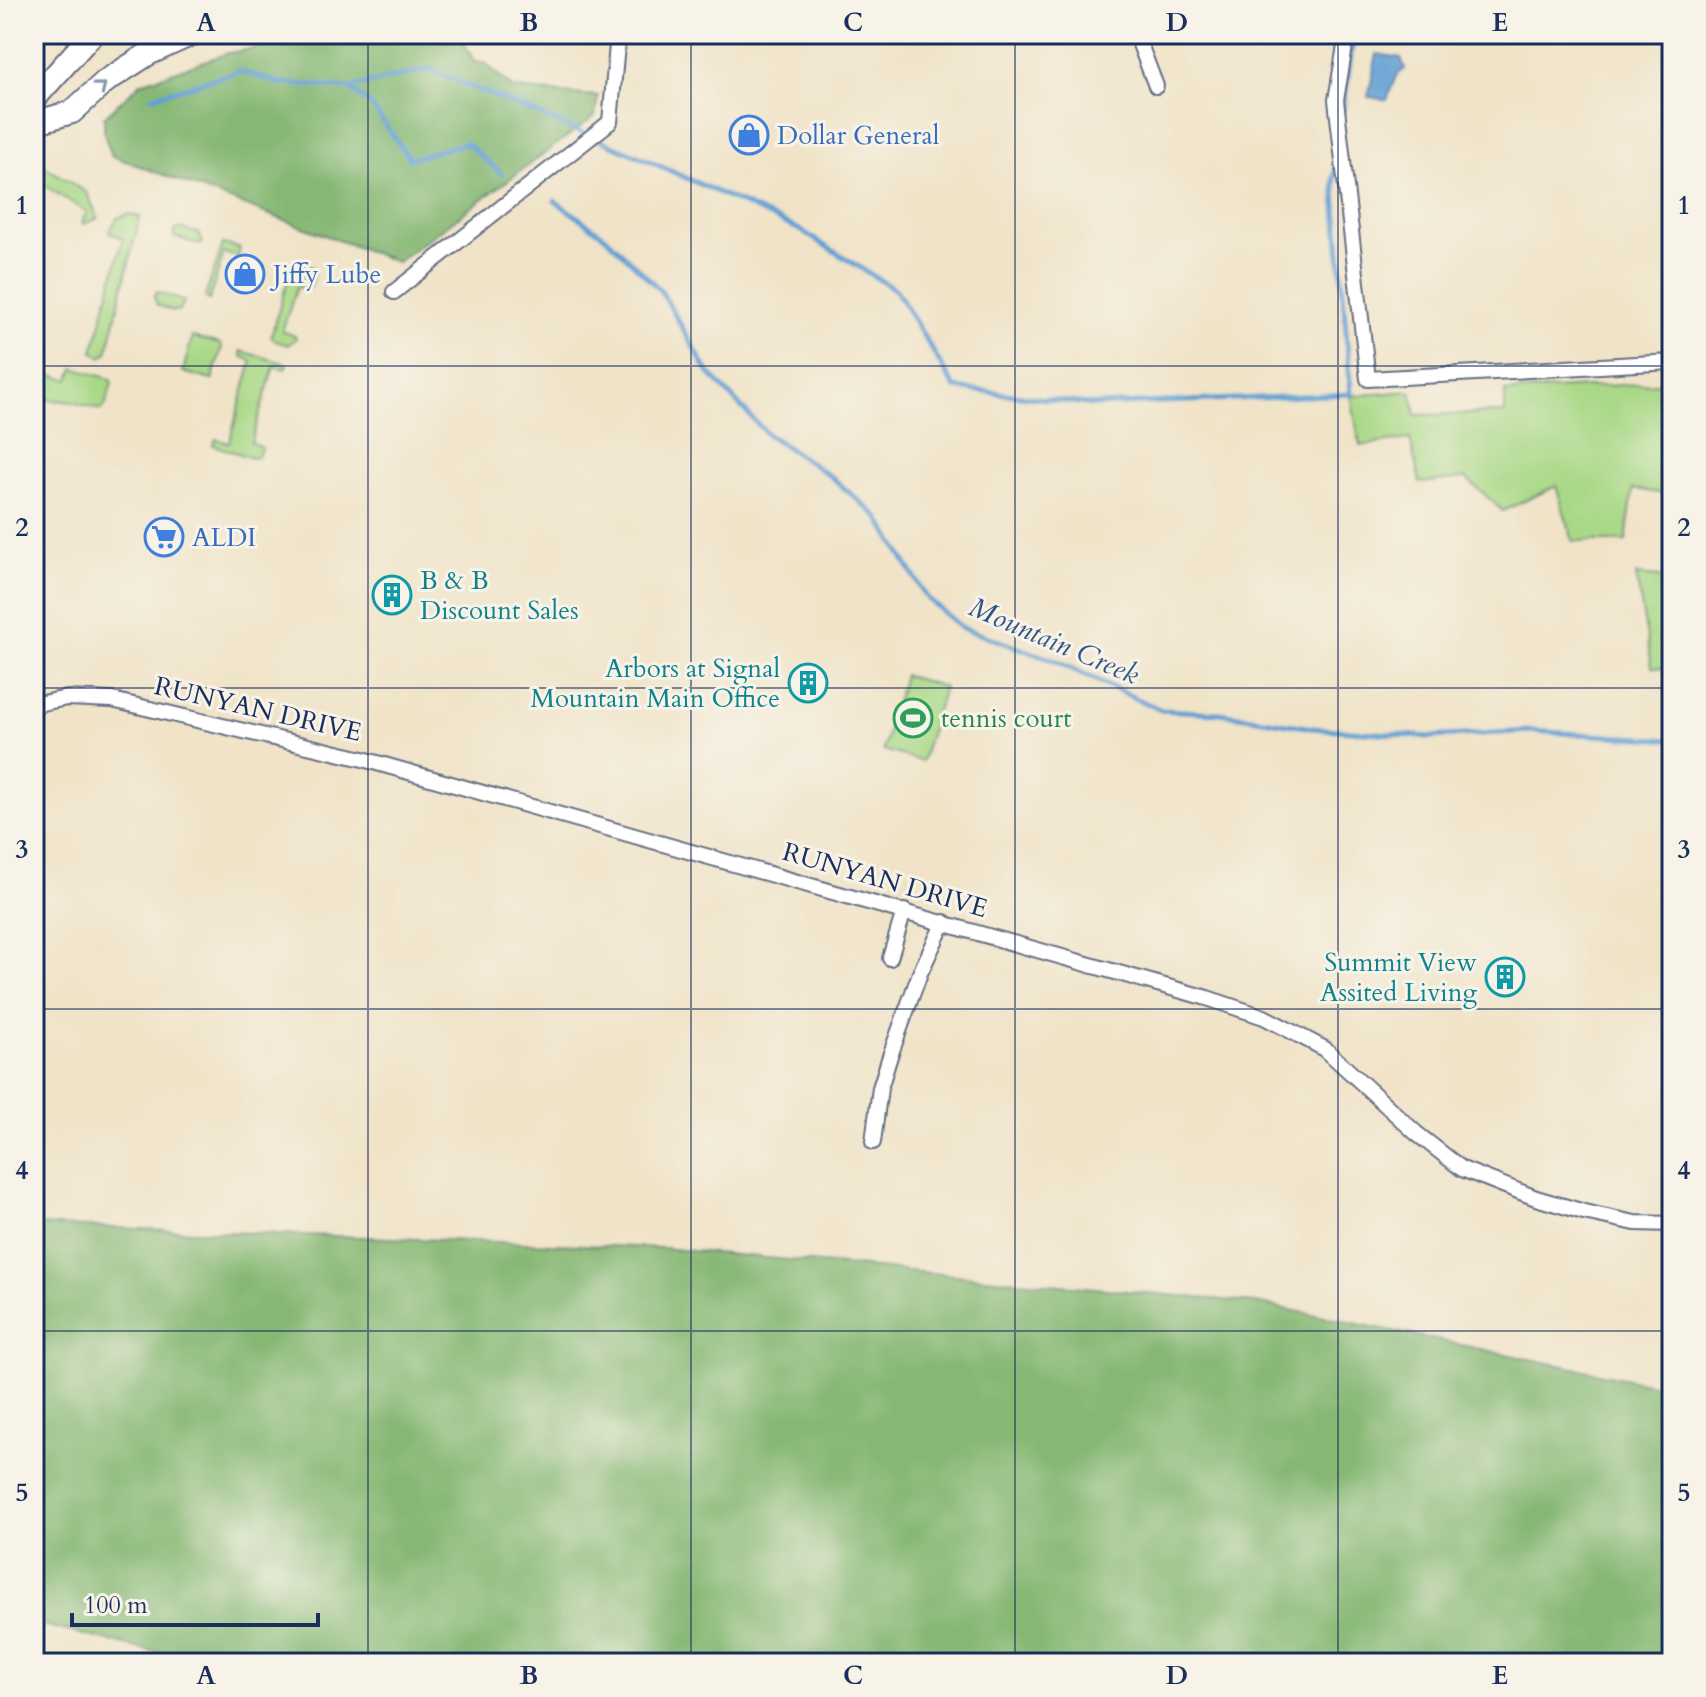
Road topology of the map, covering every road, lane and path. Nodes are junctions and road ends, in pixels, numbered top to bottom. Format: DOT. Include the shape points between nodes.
graph roads {
  1 [pos="92,34"];
  2 [pos="192,34"];
  3 [pos="618,34"];
  4 [pos="1136,34"];
  5 [pos="1347,34"];
  6 [pos="1156,86"];
  7 [pos="34,99"];
  8 [pos="34,123"];
  9 [pos="394,292"];
  10 [pos="1672,362"];
  11 [pos="34,707"];
  12 [pos="904,911"];
  13 [pos="944,922"];
  14 [pos="890,958"];
  15 [pos="873,1142"];
  16 [pos="1672,1224"];
  1 -- 7 [label="main road"];
  8 -- 2 [label="main road, one-way" via="72,112 106,81"];
  3 -- 9 [label="street" via="610,122"];
  4 -- 6 [label="street"];
  5 -- 10 [label="street" via="1336,100 1368,379"];
  11 -- 12 [label="street, RUNYAN DRIVE" via="67,698 112,700 245,731 379,763"];
  12 -- 13 [label="street, RUNYAN DRIVE"];
  12 -- 14 [label="street"];
  13 -- 15 [label="street" via="890,1056"];
  13 -- 16 [label="street, RUNYAN DRIVE" via="1264,1017 1325,1049 1462,1169 1584,1212 1635,1223"];
}
